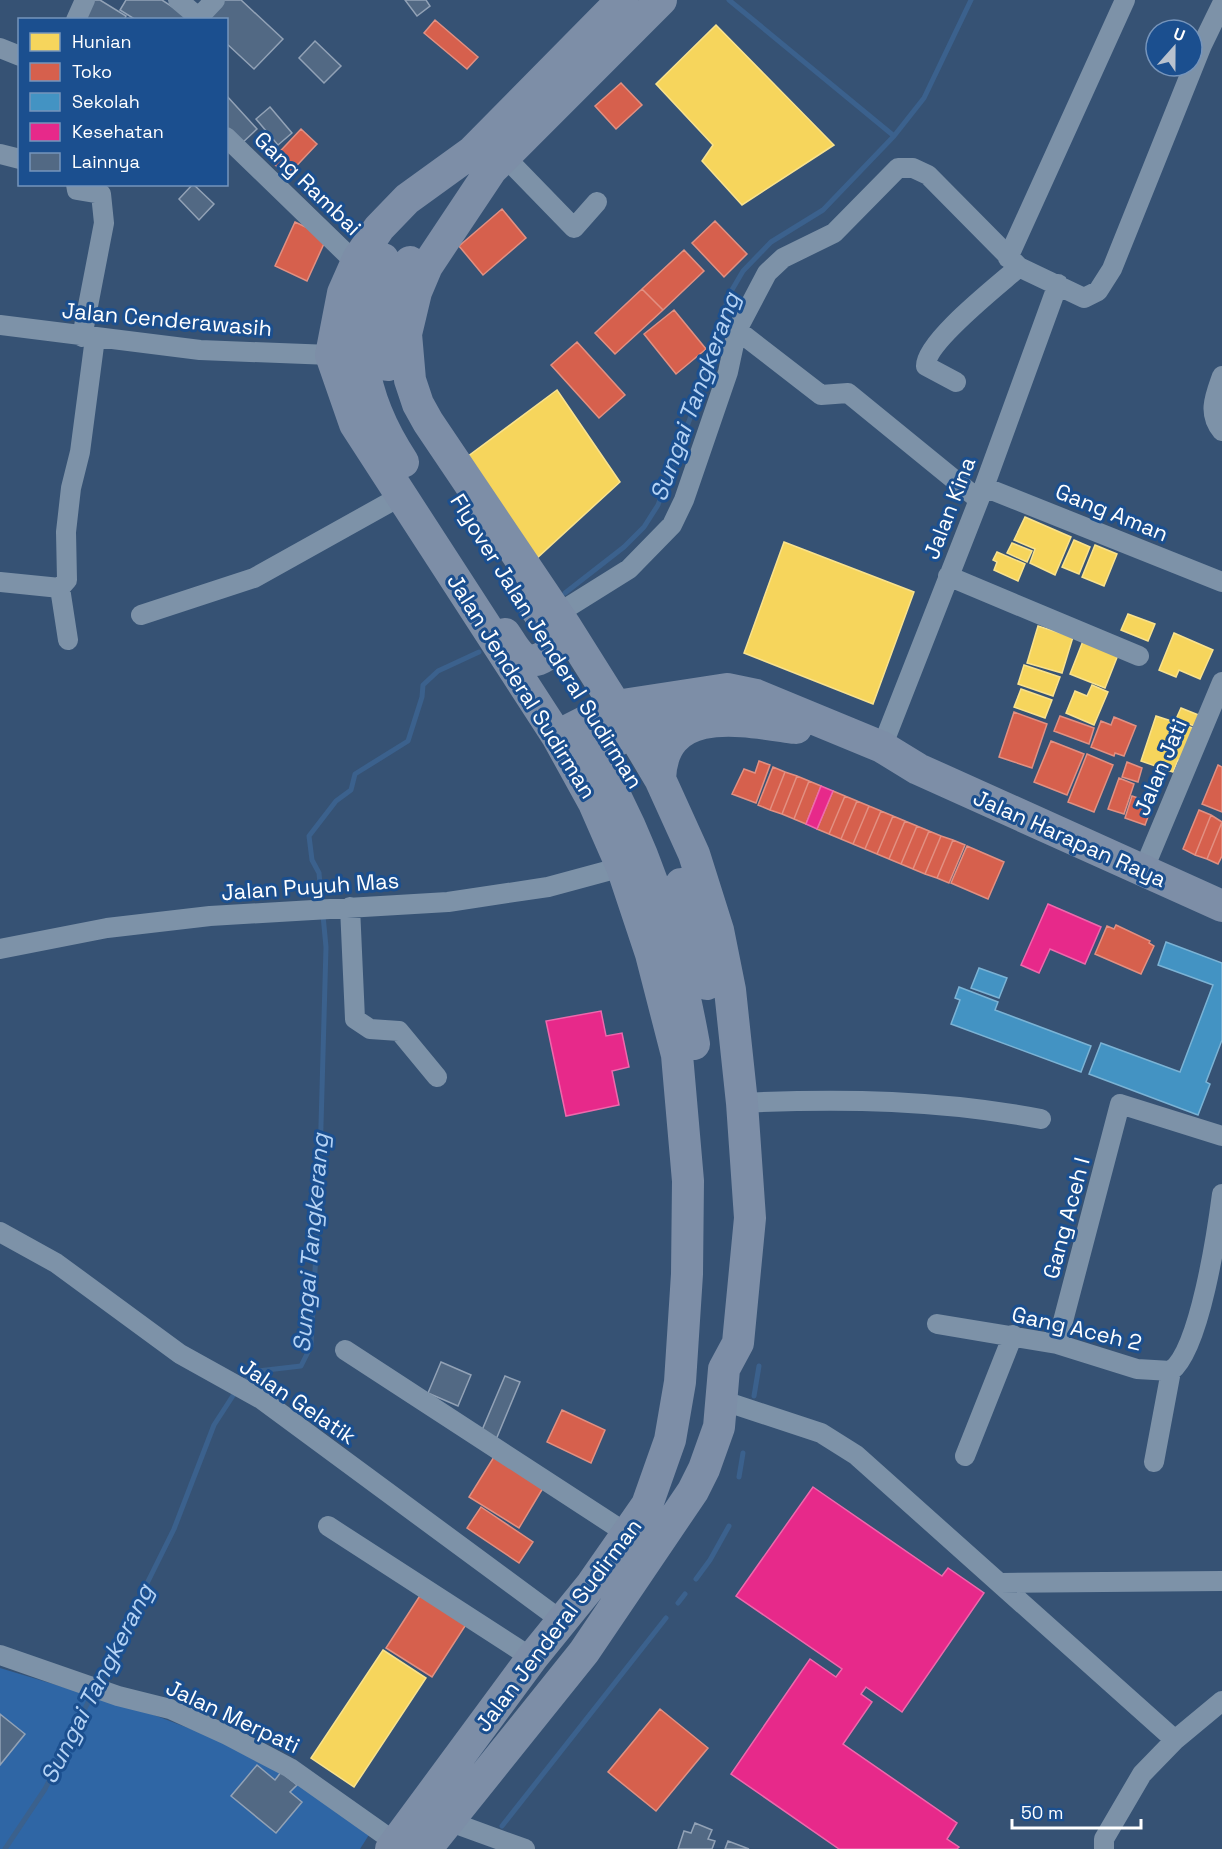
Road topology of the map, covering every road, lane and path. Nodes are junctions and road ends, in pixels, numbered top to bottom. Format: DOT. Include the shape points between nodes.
graph roads {
  1 [pos="85,0"];
  2 [pos="178,0"];
  3 [pos="215,0"];
  4 [pos="622,0"];
  5 [pos="662,0"];
  6 [pos="1125,0"];
  7 [pos="1222,4"];
  8 [pos="77,18"];
  9 [pos="197,18"];
  10 [pos="0,48"];
  11 [pos="18,55"];
  12 [pos="228,139"];
  13 [pos="0,154"];
  14 [pos="18,158"];
  15 [pos="480,166"];
  16 [pos="76,186"];
  17 [pos="597,202"];
  18 [pos="1014,262"];
  19 [pos="356,263"];
  20 [pos="1058,285"];
  21 [pos="0,325"];
  22 [pos="737,330"];
  23 [pos="88,338"];
  24 [pos="331,356"];
  25 [pos="1222,376"];
  26 [pos="956,382"];
  27 [pos="1222,431"];
  28 [pos="981,493"];
  29 [pos="401,496"];
  30 [pos="948,576"];
  31 [pos="532,578"];
  32 [pos="0,582"];
  33 [pos="1222,582"];
  34 [pos="60,588"];
  35 [pos="477,612"];
  36 [pos="141,615"];
  37 [pos="562,621"];
  38 [pos="68,640"];
  39 [pos="1139,656"];
  40 [pos="1222,682"];
  41 [pos="705,691"];
  42 [pos="616,706"];
  43 [pos="796,728"];
  44 [pos="633,732"];
  45 [pos="557,736"];
  46 [pos="882,747"];
  47 [pos="573,763"];
  48 [pos="918,769"];
  49 [pos="660,779"];
  50 [pos="690,845"];
  51 [pos="622,867"];
  52 [pos="1143,871"];
  53 [pos="1222,906"];
  54 [pos="343,907"];
  55 [pos="0,949"];
  56 [pos="437,1077"];
  57 [pos="742,1103"];
  58 [pos="1041,1119"];
  59 [pos="1222,1136"];
  60 [pos="1222,1194"];
  61 [pos="0,1232"];
  62 [pos="937,1324"];
  63 [pos="711,1334"];
  64 [pos="1013,1335"];
  65 [pos="1058,1344"];
  66 [pos="345,1350"];
  67 [pos="724,1369"];
  68 [pos="1171,1371"];
  69 [pos="721,1400"];
  70 [pos="675,1418"];
  71 [pos="965,1456"];
  72 [pos="1154,1462"];
  73 [pos="328,1526"];
  74 [pos="626,1533"];
  75 [pos="1222,1581"];
  76 [pos="1001,1583"];
  77 [pos="562,1622"];
  78 [pos="0,1655"];
  79 [pos="532,1659"];
  80 [pos="1222,1701"];
  81 [pos="1175,1740"];
  82 [pos="448,1821"];
  83 [pos="393,1846"];
  84 [pos="426,1849"];
  85 [pos="525,1849"];
  86 [pos="1104,1849"];
  1 -- 8 [label="street"];
  2 -- 9 [label="street"];
  3 -- 9 [label="street"];
  4 -- 15 [label="main road, Jalan Jenderal Sudirman"];
  5 -- 15 [label="main road, Jalan Jenderal Sudirman"];
  6 -- 18 [label="street"];
  7 -- 20 [label="street" via="1112,269 1098,291 1084,298"];
  10 -- 11 [label="street"];
  12 -- 19 [label="street, Gang Rambai"];
  13 -- 14 [label="street"];
  15 -- 17 [label="street" via="574,228"];
  15 -- 19 [label="main road, Jalan Jenderal Sudirman" via="407,199 379,228"];
  15 -- 31 [label="main road, Jalan Jenderal Sudirman" via="416,292 406,334 406,357 417,404"];
  15 -- 63 [label="main road, Flyover Jalan Jenderal Sudirman" via="412,217 375,273 362,313 363,372 385,433 599,765 630,822 647,866 664,915 687,1009 702,1102 707,1153"];
  16 -- 23 [label="street" via="77,190 101,194 104,223"];
  18 -- 20 [label="street"];
  18 -- 22 [label="street" via="928,175 913,168 898,168 834,232 783,258 767,273"];
  18 -- 26 [label="street" via="927,357 926,366"];
  19 -- 24 [label="main road, Jalan Jenderal Sudirman" via="343,293"];
  20 -- 28 [label="street, Jalan Kina"];
  21 -- 23 [label="street, Jalan Cenderawasih"];
  22 -- 28 [label="street, Gang Aman" via="821,395 848,393"];
  22 -- 37 [label="street" via="725,383 672,525 629,569"];
  23 -- 24 [label="street, Jalan Cenderawasih" via="200,350"];
  23 -- 34 [label="street" via="80,452 66,532 67,580"];
  24 -- 29 [label="main road, Jalan Jenderal Sudirman" via="356,424"];
  25 -- 27 [label="street" via="1212,410"];
  28 -- 30 [label="street, Jalan Kina"];
  28 -- 33 [label="street, Gang Aman"];
  29 -- 35 [label="main road, Jalan Jenderal Sudirman"];
  29 -- 36 [label="street" via="254,578"];
  30 -- 39 [label="street"];
  30 -- 46 [label="street, Jalan Kina"];
  31 -- 35 [label="main road" via="531,601 553,642 543,658 531,660 520,656 498,623"];
  31 -- 37 [label="main road, Jalan Jenderal Sudirman"];
  32 -- 34 [label="street"];
  34 -- 38 [label="street"];
  35 -- 45 [label="main road, Jalan Jenderal Sudirman"];
  37 -- 41 [label="main road" via="624,679 667,691"];
  37 -- 42 [label="main road, Jalan Jenderal Sudirman"];
  40 -- 52 [label="street, Jalan Jati"];
  41 -- 42 [label="main road, Jalan Harapan Raya"];
  41 -- 46 [label="main road, Jalan Harapan Raya" via="727,689 756,695"];
  42 -- 44 [label="main road, Jalan Jenderal Sudirman"];
  42 -- 45 [label="main road, Jalan Harapan Raya"];
  43 -- 44 [label="main road, Jalan Harapan Raya" via="745,711 713,706"];
  43 -- 48 [label="main road, Jalan Harapan Raya" via="878,760"];
  43 -- 49 [label="main road" via="729,719 678,733 665,749"];
  44 -- 47 [label="main road, Jalan Harapan Raya"];
  44 -- 49 [label="main road, Jalan Jenderal Sudirman"];
  45 -- 47 [label="main road, Jalan Jenderal Sudirman"];
  46 -- 48 [label="main road, Jalan Harapan Raya"];
  47 -- 51 [label="main road, Jalan Jenderal Sudirman"];
  48 -- 52 [label="main road, Jalan Harapan Raya"];
  49 -- 50 [label="main road, Jalan Jenderal Sudirman"];
  50 -- 51 [label="main road" via="673,833 665,820 642,816 626,832"];
  50 -- 57 [label="main road, Jalan Jenderal Sudirman" via="718,930 730,990"];
  51 -- 54 [label="street, Jalan Puyuh Mas" via="548,887 448,902"];
  51 -- 70 [label="main road, Jalan Jenderal Sudirman" via="651,954 676,1055 682,1106 689,1208"];
  52 -- 53 [label="main road, Jalan Harapan Raya"];
  54 -- 55 [label="street, Jalan Puyuh Mas" via="155,922"];
  54 -- 56 [label="street" via="355,1018 370,1029 393,1029 402,1034"];
  57 -- 58 [label="street" via="819,1099 910,1101"];
  57 -- 67 [label="main road, Jalan Jenderal Sudirman" via="749,1241 738,1343"];
  59 -- 65 [label="street, Gang Aceh I" via="1120,1104"];
  60 -- 68 [label="street" via="1216,1238 1194,1329 1182,1362"];
  61 -- 77 [label="street, Jalan Gelatik" via="56,1263 167,1345 261,1399"];
  62 -- 64 [label="street, Gang Aceh 2"];
  63 -- 67 [label="main road"];
  63 -- 70 [label="main road" via="691,1397"];
  64 -- 65 [label="street, Gang Aceh 2"];
  64 -- 71 [label="street"];
  65 -- 68 [label="street, Gang Aceh 2" via="1137,1369"];
  66 -- 74 [label="street"];
  67 -- 69 [label="main road, Jalan Jenderal Sudirman"];
  68 -- 72 [label="street"];
  69 -- 76 [label="street" via="838,1442 891,1482"];
  69 -- 82 [label="main road, Jalan Jenderal Sudirman" via="719,1427 704,1469 678,1516 584,1652"];
  70 -- 74 [label="main road, Jalan Jenderal Sudirman" via="647,1505"];
  73 -- 79 [label="street"];
  74 -- 77 [label="main road, Jalan Jenderal Sudirman"];
  75 -- 76 [label="street"];
  76 -- 81 [label="street"];
  77 -- 79 [label="main road, Jalan Jenderal Sudirman"];
  78 -- 83 [label="street, Jalan Merpati" via="118,1696 170,1709 290,1768"];
  79 -- 83 [label="main road, Jalan Jenderal Sudirman"];
  80 -- 81 [label="street"];
  81 -- 86 [label="street" via="1142,1774 1104,1839"];
  82 -- 84 [label="main road, Jalan Jenderal Sudirman"];
  82 -- 85 [label="street"];
}
